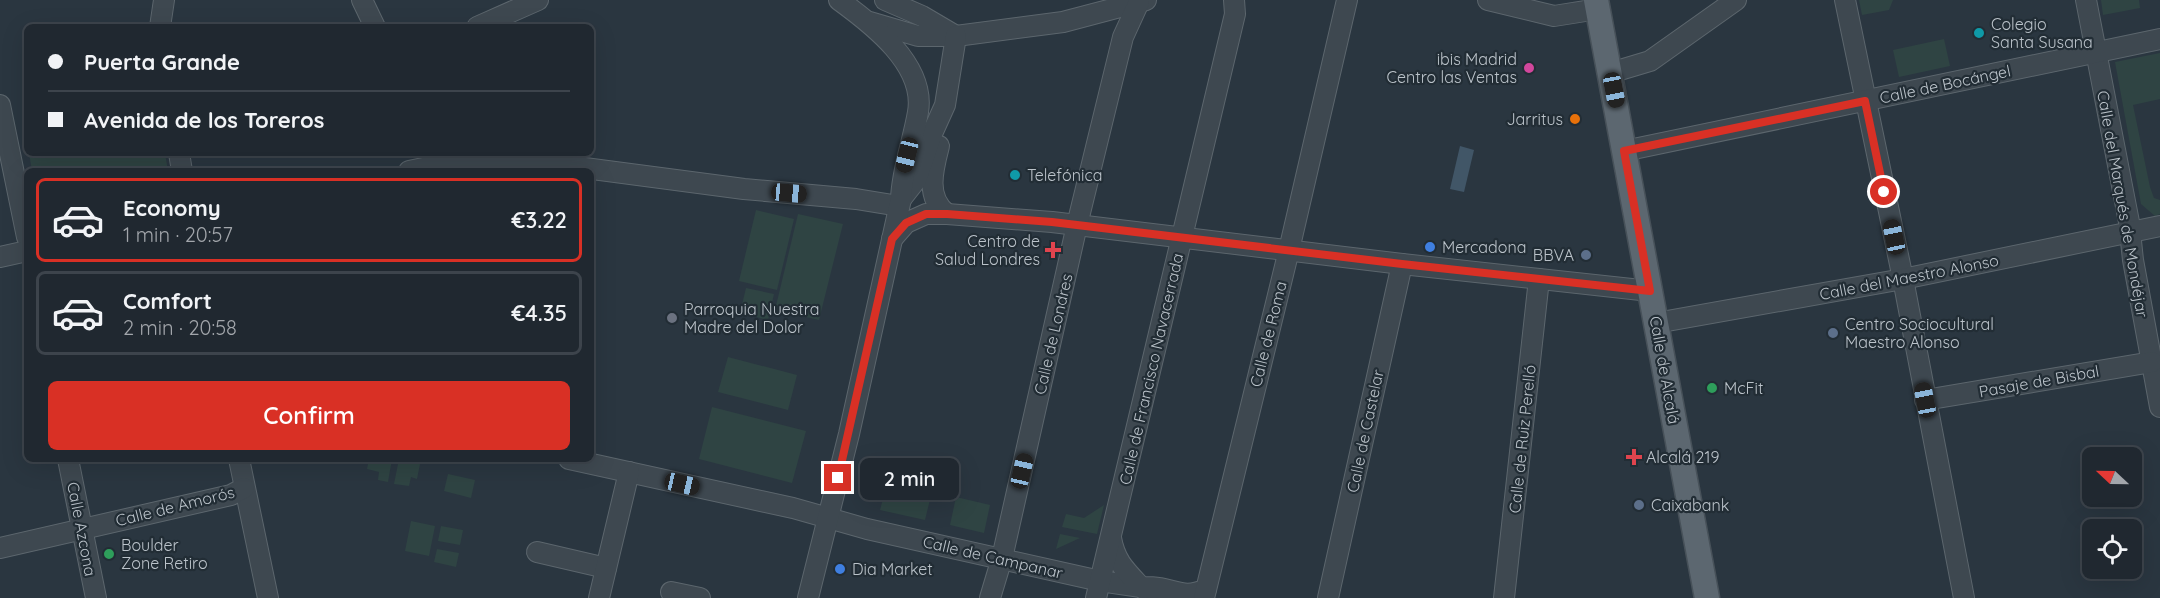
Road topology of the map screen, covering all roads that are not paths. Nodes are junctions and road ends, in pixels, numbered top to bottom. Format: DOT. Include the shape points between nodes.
graph roads {
  1 [pos="164,0"];
  2 [pos="362,0"];
  3 [pos="538,0"];
  4 [pos="839,0"];
  5 [pos="885,0"];
  6 [pos="1234,0"];
  7 [pos="1347,0"];
  8 [pos="1488,0"];
  9 [pos="1736,0"];
  10 [pos="1845,0"];
  11 [pos="2086,0"];
  12 [pos="1143,1"];
  13 [pos="1597,4"];
  14 [pos="868,22"];
  15 [pos="160,24"];
  16 [pos="374,24"];
  17 [pos="484,24"];
  18 [pos="956,36"];
  19 [pos="2160,39"];
  20 [pos="2096,53"];
  21 [pos="1610,73"];
  22 [pos="1865,101"];
  23 [pos="945,105"];
  24 [pos="0,107"];
  25 [pos="1624,151"];
  26 [pos="494,156"];
  27 [pos="494,156"];
  28 [pos="438,159"];
  29 [pos="416,168"];
  30 [pos="585,168"];
  31 [pos="594,169"];
  32 [pos="0,180"];
  33 [pos="19,196"];
  34 [pos="900,203"];
  35 [pos="947,214"];
  36 [pos="24,222"];
  37 [pos="1077,225"];
  38 [pos="2160,226"];
  39 [pos="2129,231"];
  40 [pos="1182,237"];
  41 [pos="892,239"];
  42 [pos="1289,250"];
  43 [pos="24,252"];
  44 [pos="0,257"];
  45 [pos="1402,264"];
  46 [pos="1539,279"];
  47 [pos="1903,279"];
  48 [pos="1650,291"];
  49 [pos="1656,323"];
  50 [pos="2152,362"];
  51 [pos="1925,400"];
  52 [pos="2160,407"];
  53 [pos="69,462"];
  54 [pos="240,462"];
  55 [pos="583,462"];
  56 [pos="628,472"];
  57 [pos="244,488"];
  58 [pos="828,518"];
  59 [pos="81,529"];
  60 [pos="1111,538"];
  61 [pos="0,548"];
  62 [pos="537,552"];
  63 [pos="1002,558"];
  64 [pos="606,568"];
  65 [pos="1098,589"];
  66 [pos="671,591"];
  67 [pos="1149,592"];
  68 [pos="1205,594"];
  69 [pos="96,598"];
  70 [pos="268,598"];
  71 [pos="599,598"];
  72 [pos="700,598"];
  73 [pos="808,598"];
  74 [pos="990,598"];
  75 [pos="1328,598"];
  76 [pos="1504,598"];
  77 [pos="1707,598"];
  78 [pos="1965,598"];
  1 -- 15 [label="street"];
  2 -- 16 [label="street"];
  3 -- 17 [label="street"];
  4 -- 14 [label="street"];
  5 -- 18 [label="street"];
  6 -- 40 [label="street, Calle de Francisco Navacerrada" via="1235,14"];
  7 -- 42 [label="street, Calle de Roma"];
  8 -- 13 [label="street" via="1554,16"];
  9 -- 21 [label="street" via="1650,61"];
  10 -- 22 [label="street"];
  11 -- 20 [label="street, Calle del Marqués de Mondéjar"];
  12 -- 18 [label="street" via="1063,22"];
  12 -- 37 [label="street, Calle de Londres" via="1123,37"];
  13 -- 21 [label="main road, Calle de Alcalá"];
  14 -- 18 [label="street" via="918,36"];
  14 -- 34 [label="street" via="907,66 918,89 918,111 902,177"];
  18 -- 23 [label="street"];
  19 -- 20 [label="street, Calle de Bocángel"];
  20 -- 22 [label="street, Calle de Bocángel"];
  20 -- 39 [label="street, Calle del Marqués de Mondéjar"];
  21 -- 25 [label="main road, Calle de Alcalá"];
  22 -- 25 [label="street, Calle de Bocángel"];
  22 -- 47 [label="street"];
  23 -- 34 [label="street" via="916,180"];
  23 -- 35 [label="street" via="933,191 937,207"];
  24 -- 33 [label="street"];
  25 -- 48 [label="main road, Calle de Alcalá"];
  26 -- 28 [label="street"];
  27 -- 30 [label="street"];
  28 -- 29 [label="street"];
  31 -- 34 [label="street" via="744,189"];
  32 -- 33 [label="street"];
  33 -- 36 [label="street"];
  34 -- 41 [label="street"];
  35 -- 37 [label="street"];
  35 -- 41 [label="street" via="926,214 906,223"];
  37 -- 40 [label="street"];
  37 -- 63 [label="street, Calle de Londres"];
  38 -- 39 [label="street, Calle del Maestro Alonso"];
  39 -- 47 [label="street, Calle del Maestro Alonso"];
  39 -- 50 [label="street, Calle del Marqués de Mondéjar"];
  40 -- 42 [label="street"];
  40 -- 60 [label="street, Calle de Francisco Navacerrada"];
  41 -- 58 [label="street"];
  42 -- 45 [label="street"];
  42 -- 68 [label="street, Calle de Roma"];
  43 -- 44 [label="street"];
  45 -- 46 [label="street"];
  45 -- 75 [label="street, Calle de Castelar"];
  46 -- 48 [label="street"];
  46 -- 76 [label="street, Calle de Ruiz Perelló"];
  47 -- 49 [label="street, Calle del Maestro Alonso"];
  47 -- 51 [label="street"];
  48 -- 49 [label="main road, Calle de Alcalá"];
  49 -- 77 [label="main road, Calle de Alcalá"];
  50 -- 51 [label="street, Pasaje de Bisbal"];
  50 -- 52 [label="street, Calle del Marqués de Mondéjar"];
  51 -- 78 [label="street"];
  53 -- 59 [label="street, Calle Azcona"];
  54 -- 57 [label="street"];
  55 -- 56 [label="street, Calle de Campanar"];
  56 -- 58 [label="street, Calle de Campanar"];
  56 -- 64 [label="street"];
  57 -- 59 [label="street, Calle de Amorós" via="231,495"];
  57 -- 70 [label="street"];
  58 -- 63 [label="street, Calle de Campanar"];
  58 -- 73 [label="street"];
  59 -- 61 [label="street, Calle de Amorós"];
  59 -- 69 [label="street, Calle Azcona"];
  60 -- 65 [label="street, Calle de Francisco Navacerrada"];
  60 -- 67 [label="street" via="1122,567"];
  62 -- 64 [label="street"];
  63 -- 65 [label="street, Calle de Campanar"];
  63 -- 74 [label="street, Calle de Londres"];
  64 -- 71 [label="street"];
  65 -- 67 [label="street, Calle de Campanar"];
  66 -- 72 [label="street"];
  67 -- 68 [label="street, Calle de Campanar" via="1161,588 1186,597"];
}
